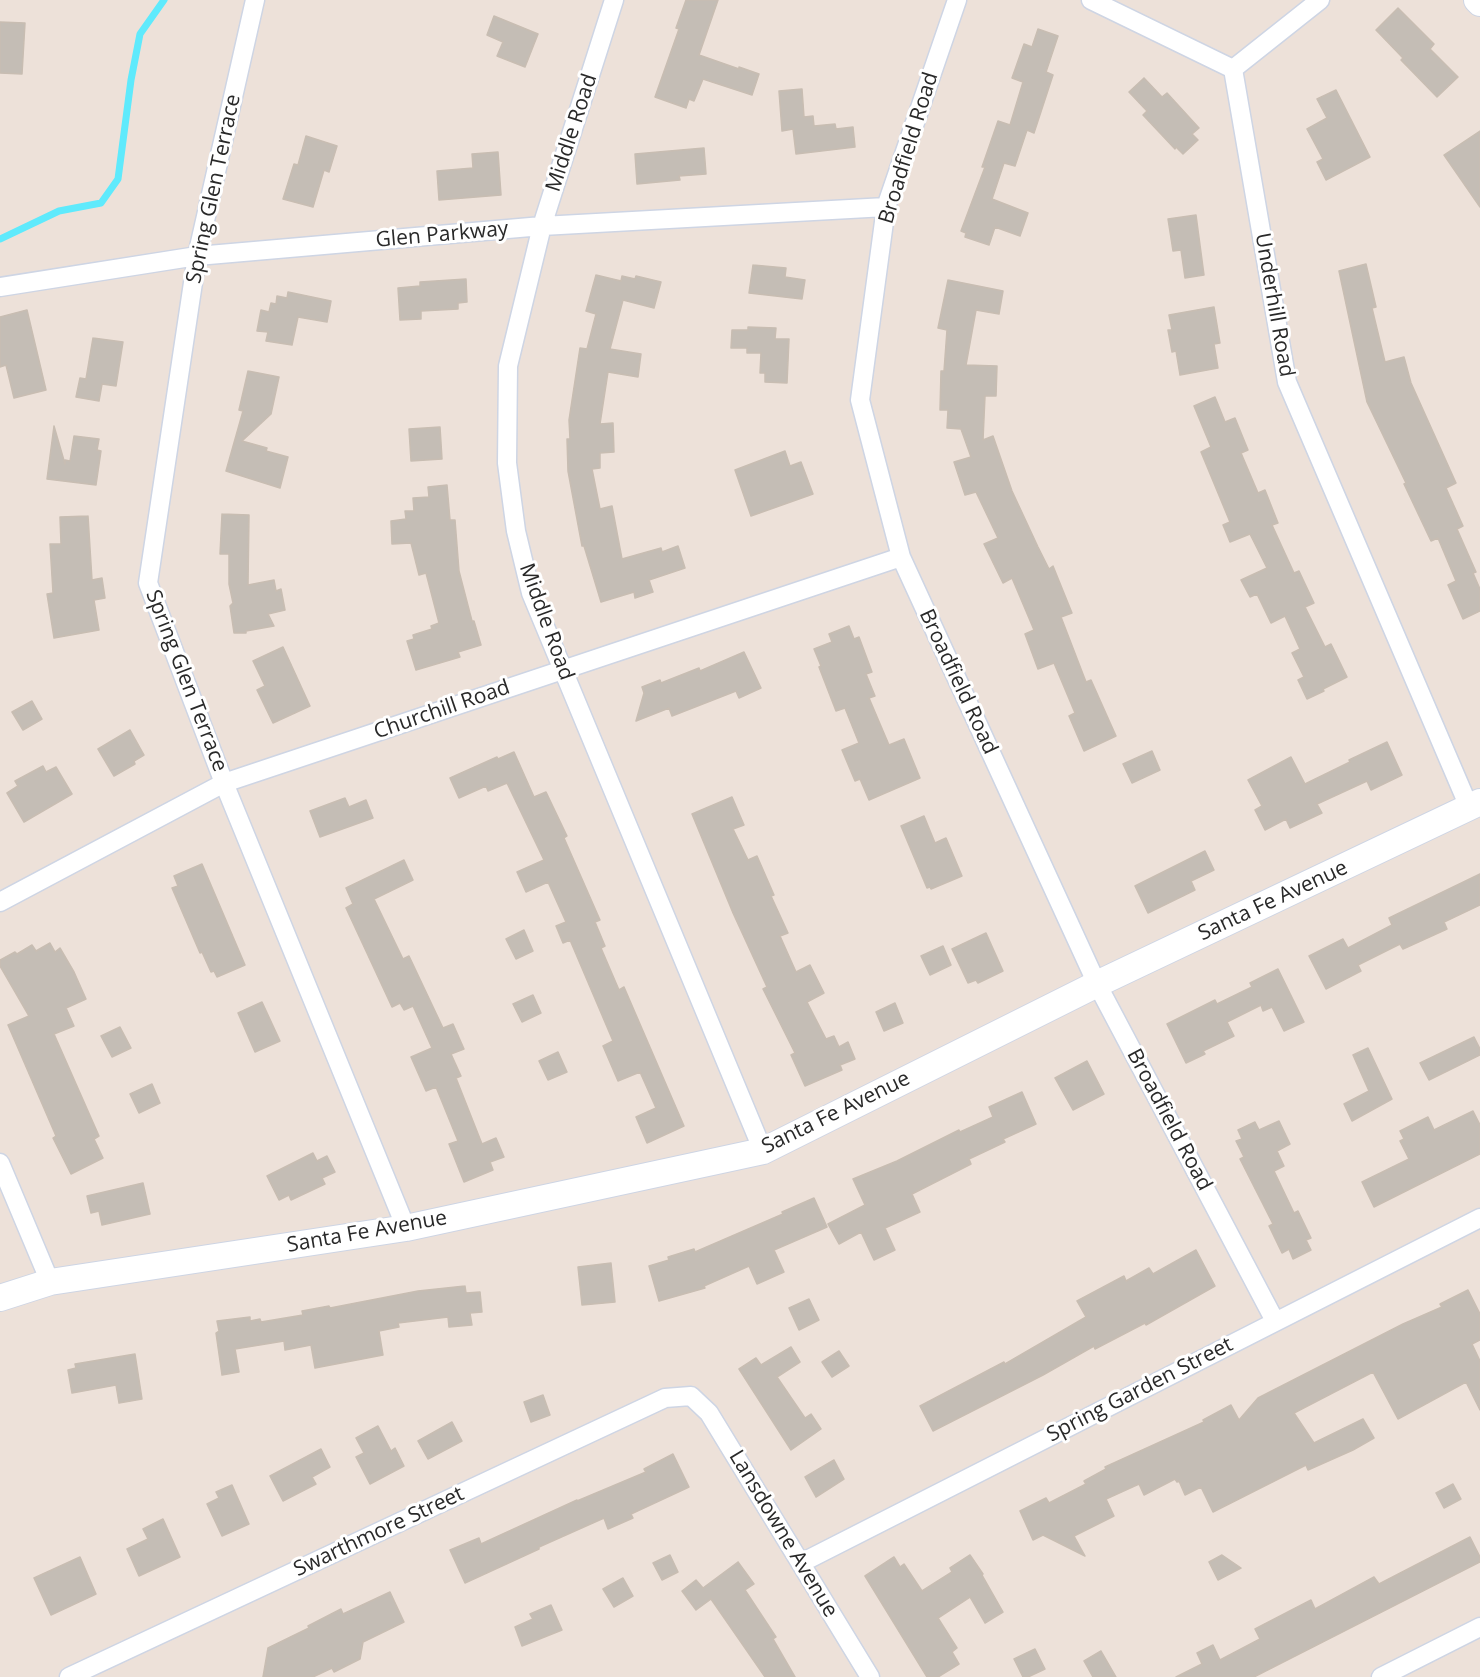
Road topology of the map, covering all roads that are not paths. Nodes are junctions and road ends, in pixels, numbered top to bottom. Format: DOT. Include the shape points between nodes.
graph roads {
  1 [pos="255,0"];
  2 [pos="614,0"];
  3 [pos="957,0"];
  4 [pos="1091,0"];
  5 [pos="1320,0"];
  6 [pos="1233,69"];
  7 [pos="886,207"];
  8 [pos="542,226"];
  9 [pos="197,255"];
  10 [pos="0,287"];
  11 [pos="901,557"];
  12 [pos="562,669"];
  13 [pos="224,783"];
  14 [pos="1474,805"];
  15 [pos="0,902"];
  16 [pos="1097,984"];
  17 [pos="763,1151"];
  18 [pos="0,1163"];
  19 [pos="1480,1218"];
  20 [pos="406,1228"];
  21 [pos="50,1282"];
  22 [pos="0,1298"];
  23 [pos="1275,1321"];
  24 [pos="692,1396"];
  25 [pos="801,1563"];
  26 [pos="1480,1628"];
  27 [pos="69,1677"];
  28 [pos="870,1677"];
  29 [pos="1382,1677"];
  1 -- 9 [label="street, Spring Glen Terrace"];
  2 -- 8 [label="street, Middle Road"];
  3 -- 7 [label="street, Broadfield Road"];
  4 -- 6 [label="street"];
  5 -- 6 [label="street"];
  6 -- 14 [label="street, Underhill Road" via="1287,382"];
  7 -- 8 [label="street, Glen Parkway"];
  7 -- 11 [label="street, Broadfield Road" via="860,400"];
  8 -- 9 [label="street, Glen Parkway"];
  8 -- 12 [label="street, Middle Road" via="508,366 507,462 516,531 531,593"];
  9 -- 10 [label="street, Glen Parkway"];
  9 -- 13 [label="street, Spring Glen Terrace" via="148,583"];
  11 -- 12 [label="street, Churchill Road"];
  11 -- 16 [label="street, Broadfield Road"];
  12 -- 13 [label="street, Churchill Road"];
  12 -- 17 [label="street, Middle Road"];
  13 -- 15 [label="street, Churchill Road"];
  13 -- 20 [label="street, Spring Glen Terrace"];
  14 -- 16 [label="main road, Santa Fe Avenue"];
  16 -- 17 [label="main road, Santa Fe Avenue"];
  16 -- 23 [label="street, Broadfield Road"];
  17 -- 20 [label="main road, Santa Fe Avenue"];
  18 -- 21 [label="street"];
  19 -- 23 [label="street, Spring Garden Street"];
  20 -- 21 [label="main road, Santa Fe Avenue"];
  21 -- 22 [label="main road, Santa Fe Avenue"];
  23 -- 25 [label="street, Spring Garden Street"];
  24 -- 25 [label="street, Lansdowne Avenue" via="709,1413"];
  24 -- 27 [label="street, Swarthmore Street" via="665,1398"];
  25 -- 28 [label="street, Lansdowne Avenue"];
  26 -- 29 [label="street"];
}
